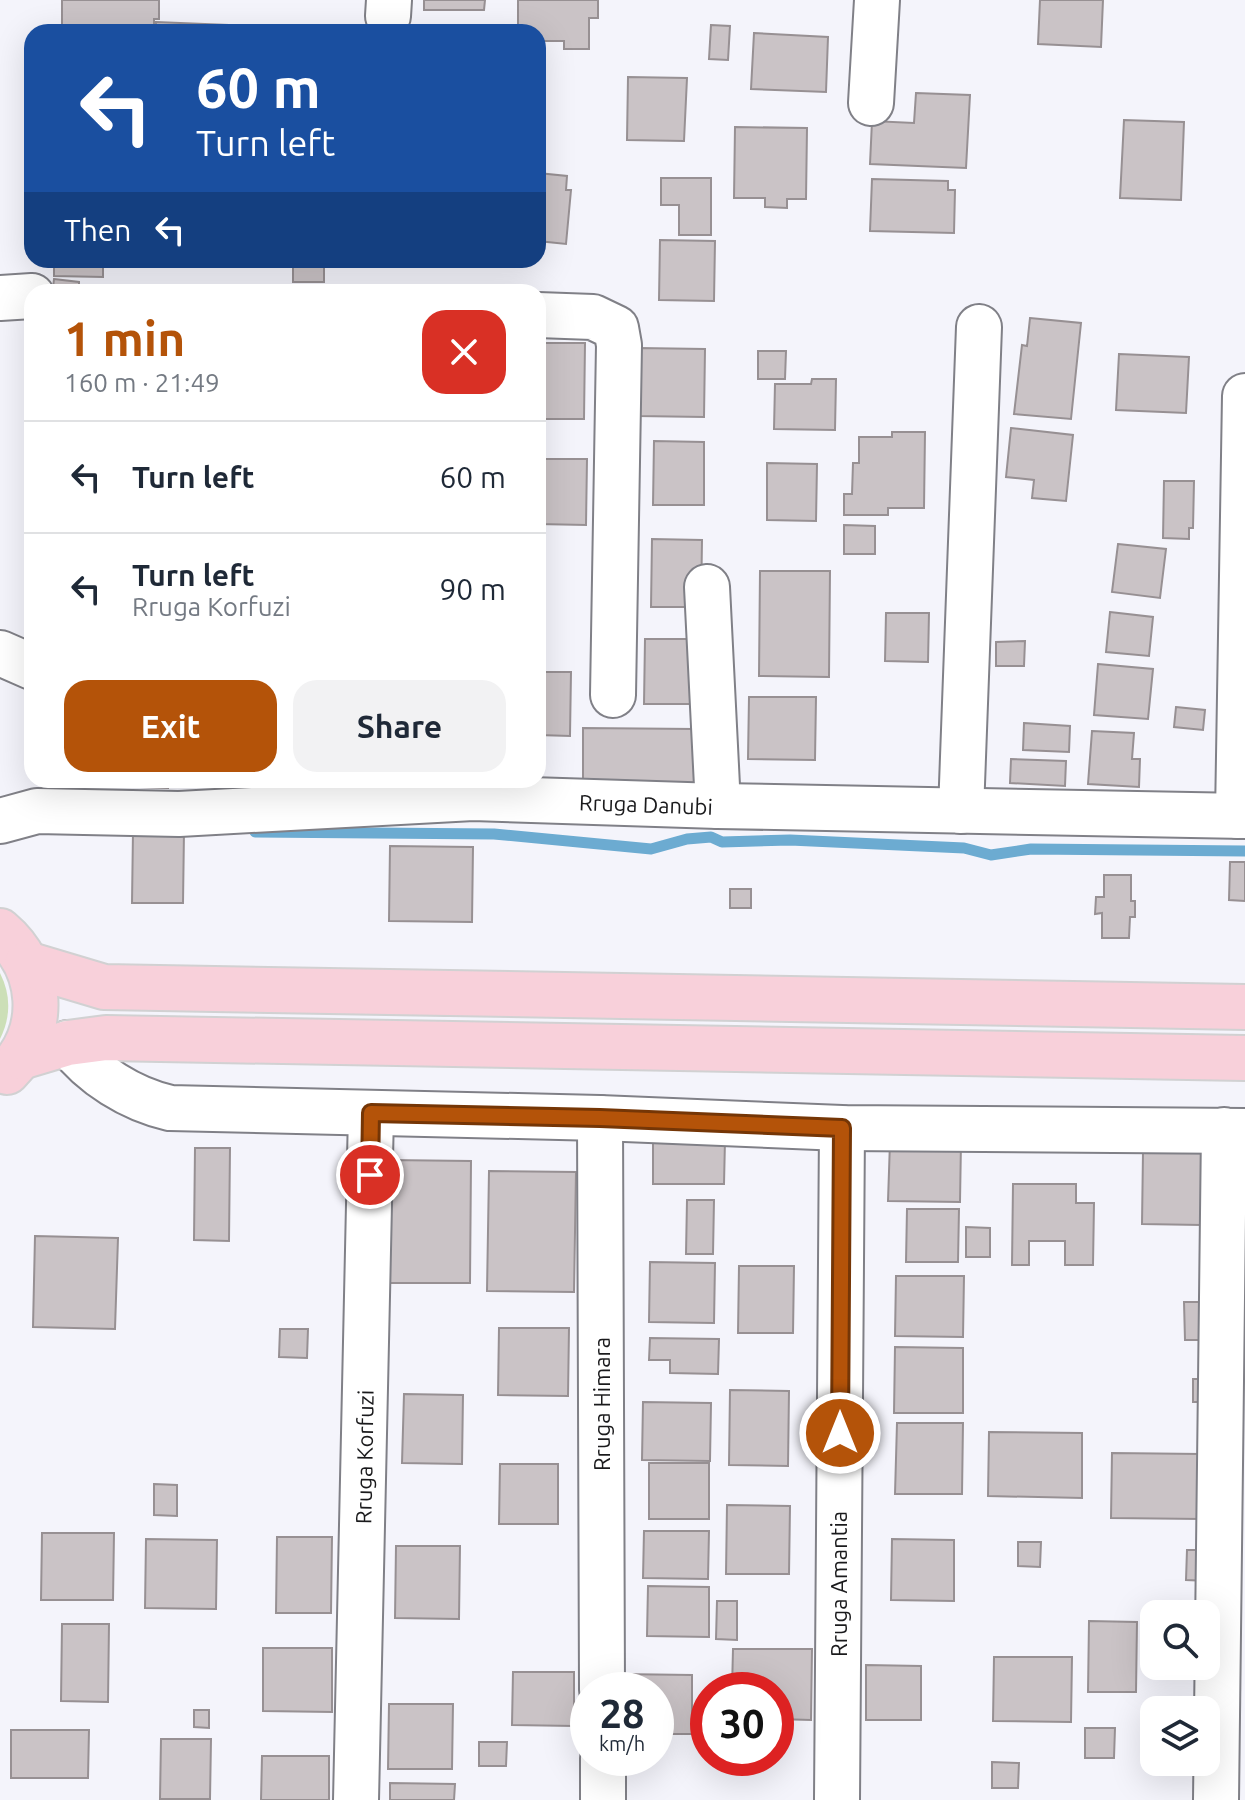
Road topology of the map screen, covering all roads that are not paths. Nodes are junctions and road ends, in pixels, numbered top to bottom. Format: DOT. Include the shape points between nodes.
graph roads {
  1 [pos="877,0"];
  2 [pos="871,103"];
  3 [pos="24,296"];
  4 [pos="0,298"];
  5 [pos="546,315"];
  6 [pos="979,327"];
  7 [pos="1245,396"];
  8 [pos="707,587"];
  9 [pos="0,653"];
  10 [pos="24,664"];
  11 [pos="613,695"];
  12 [pos="473,789"];
  13 [pos="66,796"];
  14 [pos="203,796"];
  15 [pos="718,806"];
  16 [pos="961,811"];
  17 [pos="1241,816"];
  18 [pos="0,821"];
  19 [pos="10,936"];
  20 [pos="1245,1007"];
  21 [pos="68,1043"];
  22 [pos="1245,1058"];
  23 [pos="10,1068"];
  24 [pos="371,1113"];
  25 [pos="600,1118"];
  26 [pos="842,1128"];
  27 [pos="1234,1131"];
  28 [pos="602,1672"];
  29 [pos="603,1776"];
  30 [pos="356,1800"];
  31 [pos="603,1800"];
  32 [pos="837,1800"];
  33 [pos="1216,1800"];
  1 -- 2 [label="street"];
  3 -- 4 [label="street"];
  5 -- 11 [label="street" via="593,317 616,328 619,345"];
  6 -- 16 [label="street"];
  7 -- 17 [label="street"];
  8 -- 15 [label="street"];
  9 -- 10 [label="street"];
  12 -- 14 [label="street, Rruga Danubi"];
  12 -- 15 [label="street, Rruga Danubi"];
  13 -- 14 [label="street, Rruga Danubi"];
  13 -- 18 [label="street, Rruga Danubi"];
  15 -- 16 [label="street, Rruga Danubi"];
  16 -- 17 [label="street, Rruga Danubi"];
  19 -- 20 [label="main road" via="104,987"];
  19 -- 23 [label="main road" via="33,977 37,1004 33,1031"];
  21 -- 22 [label="main road" via="106,1038"];
  21 -- 23 [label="main road"];
  21 -- 24 [label="street" via="82,1062 150,1104"];
  24 -- 25 [label="street"];
  24 -- 30 [label="street, Rruga Korfuzi"];
  25 -- 26 [label="street"];
  25 -- 28 [label="street, Rruga Himara"];
  26 -- 27 [label="street"];
  26 -- 32 [label="street, Rruga Amantia"];
  27 -- 33 [label="street"];
  29 -- 31 [label="street"];
}
